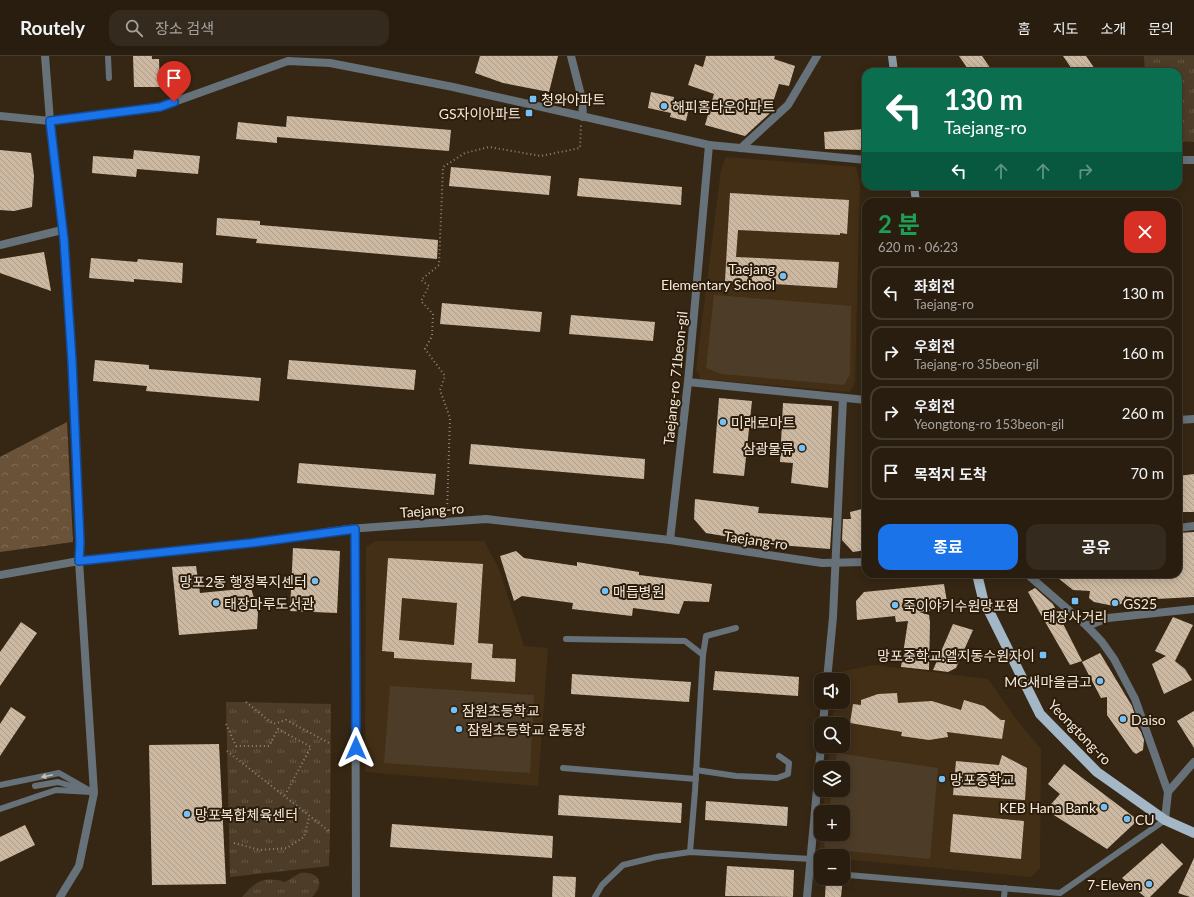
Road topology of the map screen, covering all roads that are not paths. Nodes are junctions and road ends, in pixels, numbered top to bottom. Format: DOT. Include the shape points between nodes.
graph roads {
  1 [pos="45,56"];
  2 [pos="108,56"];
  3 [pos="570,56"];
  4 [pos="817,56"];
  5 [pos="892,56"];
  6 [pos="285,58"];
  7 [pos="894,68"];
  8 [pos="109,78"];
  9 [pos="0,116"];
  10 [pos="50,121"];
  11 [pos="582,121"];
  12 [pos="709,145"];
  13 [pos="741,148"];
  14 [pos="862,160"];
  15 [pos="1182,160"];
  16 [pos="1194,160"];
  17 [pos="62,230"];
  18 [pos="0,245"];
  19 [pos="688,382"];
  20 [pos="842,398"];
  21 [pos="862,400"];
  22 [pos="1194,419"];
  23 [pos="1182,420"];
  24 [pos="1194,526"];
  25 [pos="1182,528"];
  26 [pos="355,529"];
  27 [pos="670,540"];
  28 [pos="79,561"];
  29 [pos="835,562"];
  30 [pos="862,562"];
  31 [pos="0,575"];
  32 [pos="977,578"];
  33 [pos="1032,578"];
  34 [pos="1194,609"];
  35 [pos="1087,626"];
  36 [pos="736,628"];
  37 [pos="566,639"];
  38 [pos="703,655"];
  39 [pos="828,673"];
  40 [pos="820,753"];
  41 [pos="779,756"];
  42 [pos="1194,762"];
  43 [pos="563,768"];
  44 [pos="696,770"];
  45 [pos="696,779"];
  46 [pos="0,785"];
  47 [pos="35,786"];
  48 [pos="94,792"];
  49 [pos="1168,792"];
  50 [pos="0,809"];
  51 [pos="1165,820"];
  52 [pos="1194,833"];
  53 [pos="690,852"];
  54 [pos="811,859"];
  55 [pos="850,875"];
  56 [pos="1005,888"];
  57 [pos="1060,893"];
  58 [pos="60,897"];
  59 [pos="356,897"];
  60 [pos="595,897"];
  61 [pos="807,897"];
  62 [pos="1004,897"];
  63 [pos="1067,897"];
  1 -- 10 [label="street"];
  2 -- 8 [label="lane"];
  3 -- 11 [label="street" via="582,99"];
  4 -- 13 [label="street" via="788,105"];
  5 -- 7 [label="main road"];
  6 -- 10 [label="street" via="160,107"];
  6 -- 11 [label="street" via="330,62 453,87"];
  9 -- 10 [label="street"];
  10 -- 17 [label="street"];
  11 -- 12 [label="street"];
  12 -- 13 [label="street"];
  12 -- 19 [label="street, Taejang-ro 71beon-gil"];
  13 -- 14 [label="street"];
  15 -- 16 [label="street"];
  17 -- 18 [label="street"];
  17 -- 28 [label="street" via="72,369"];
  19 -- 20 [label="street"];
  19 -- 27 [label="street, Taejang-ro 71beon-gil"];
  20 -- 21 [label="street"];
  20 -- 29 [label="street"];
  22 -- 23 [label="street"];
  24 -- 25 [label="street"];
  26 -- 27 [label="street, Taejang-ro" via="486,519"];
  26 -- 28 [label="street, Taejang-ro"];
  26 -- 59 [label="street"];
  27 -- 29 [label="street, Taejang-ro" via="822,563"];
  28 -- 31 [label="street, Taejang-ro"];
  28 -- 48 [label="street"];
  29 -- 30 [label="street, Taejang-ro"];
  29 -- 39 [label="street"];
  32 -- 51 [label="main road, Yeongtong-ro" via="983,600 1040,714 1097,772"];
  33 -- 35 [label="street"];
  34 -- 35 [label="street" via="1108,618"];
  35 -- 49 [label="street" via="1110,653 1135,699"];
  36 -- 38 [label="lane" via="706,636"];
  37 -- 38 [label="lane" via="685,641"];
  38 -- 44 [label="lane"];
  40 -- 54 [label="street"];
  41 -- 44 [label="lane" via="789,763 788,774 777,778 736,776"];
  42 -- 49 [label="street"];
  43 -- 45 [label="lane"];
  44 -- 45 [label="lane"];
  45 -- 53 [label="lane"];
  48 -- 46 [label="lane, one-way" via="59,773"];
  47 -- 48 [label="lane" via="58,782"];
  48 -- 50 [label="lane" via="56,790"];
  48 -- 58 [label="street" via="79,866"];
  49 -- 51 [label="street"];
  51 -- 52 [label="main road, Yeongtong-ro"];
  51 -- 57 [label="lane"];
  53 -- 54 [label="lane"];
  53 -- 60 [label="lane" via="624,865 602,885"];
  54 -- 61 [label="street"];
  55 -- 56 [label="lane"];
  56 -- 57 [label="lane"];
  56 -- 62 [label="lane"];
  57 -- 63 [label="lane"];
}
